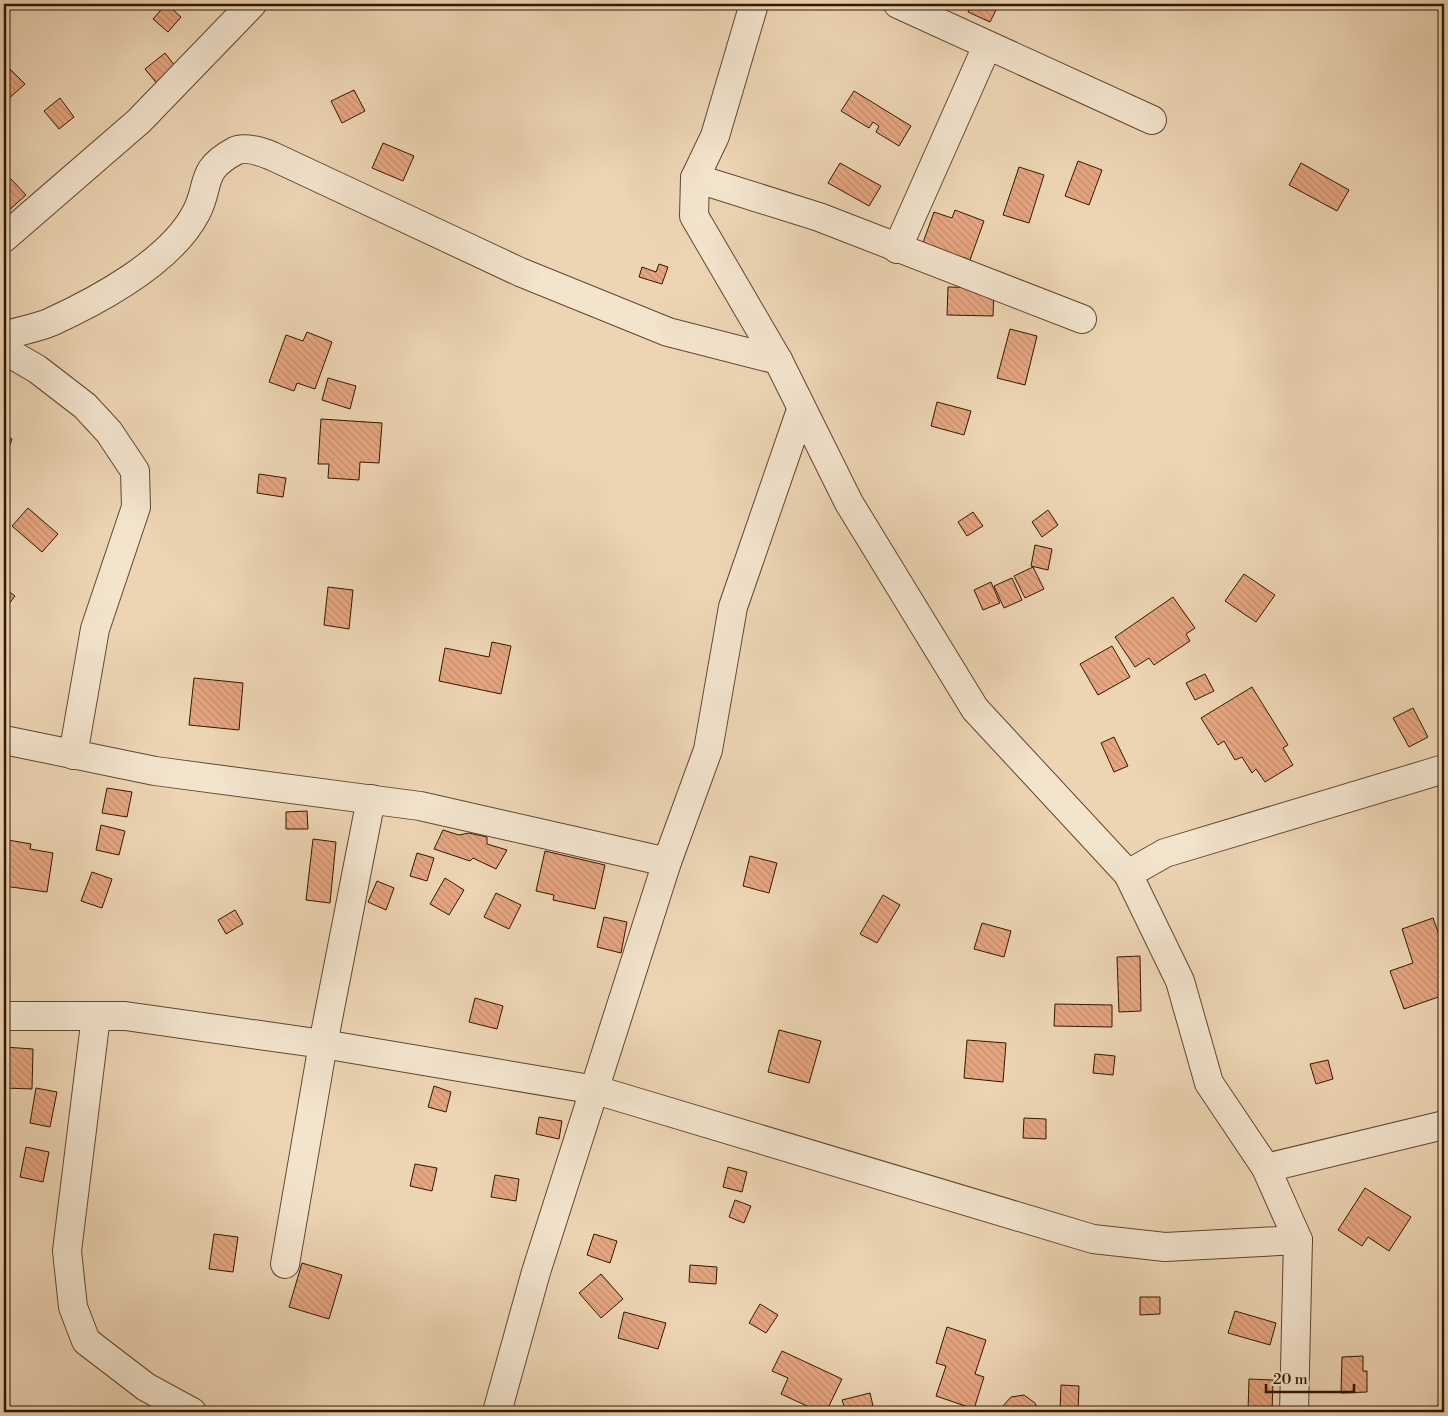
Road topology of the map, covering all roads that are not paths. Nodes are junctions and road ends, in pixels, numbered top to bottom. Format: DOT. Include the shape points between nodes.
graph roads {
  1 [pos="252,4"];
  2 [pos="754,4"];
  3 [pos="898,4"];
  4 [pos="988,46"];
  5 [pos="1152,120"];
  6 [pos="695,178"];
  7 [pos="4,238"];
  8 [pos="897,249"];
  9 [pos="1082,319"];
  10 [pos="4,336"];
  11 [pos="4,350"];
  12 [pos="778,360"];
  13 [pos="801,410"];
  14 [pos="4,740"];
  15 [pos="74,755"];
  16 [pos="1444,769"];
  17 [pos="371,800"];
  18 [pos="667,862"];
  19 [pos="1128,874"];
  20 [pos="4,1016"];
  21 [pos="96,1016"];
  22 [pos="323,1044"];
  23 [pos="596,1090"];
  24 [pos="1444,1125"];
  25 [pos="1266,1168"];
  26 [pos="1298,1240"];
  27 [pos="285,1264"];
  28 [pos="192,1412"];
  29 [pos="497,1412"];
  30 [pos="1294,1412"];
  1 -- 7 [label="street" via="139,121"];
  2 -- 6 [label="street" via="715,136"];
  3 -- 4 [label="street"];
  4 -- 5 [label="street"];
  4 -- 8 [label="street"];
  6 -- 8 [label="street" via="819,217"];
  6 -- 12 [label="street" via="694,216"];
  8 -- 9 [label="street"];
  10 -- 12 [label="street" via="50,322 130,280 172,246 196,213 206,177 214,166 237,150 259,151 272,156 520,272 668,332"];
  11 -- 15 [label="street" via="37,369 86,406 109,432 135,471 136,507 95,629"];
  12 -- 13 [label="street"];
  13 -- 18 [label="street" via="733,607 708,750"];
  13 -- 19 [label="street" via="849,503 975,709"];
  14 -- 15 [label="street"];
  15 -- 17 [label="street" via="155,771"];
  16 -- 19 [label="street" via="1165,853"];
  17 -- 18 [label="street" via="420,806"];
  17 -- 22 [label="street"];
  18 -- 23 [label="street"];
  19 -- 25 [label="street" via="1180,981 1209,1083"];
  20 -- 21 [label="street"];
  21 -- 22 [label="street" via="125,1016"];
  21 -- 28 [label="street" via="67,1251 73,1307 86,1341 146,1387"];
  22 -- 23 [label="street"];
  22 -- 27 [label="street"];
  23 -- 26 [label="street" via="1093,1238 1165,1246"];
  23 -- 29 [label="street" via="536,1272"];
  24 -- 25 [label="street"];
  25 -- 26 [label="street"];
  26 -- 30 [label="street"];
}
